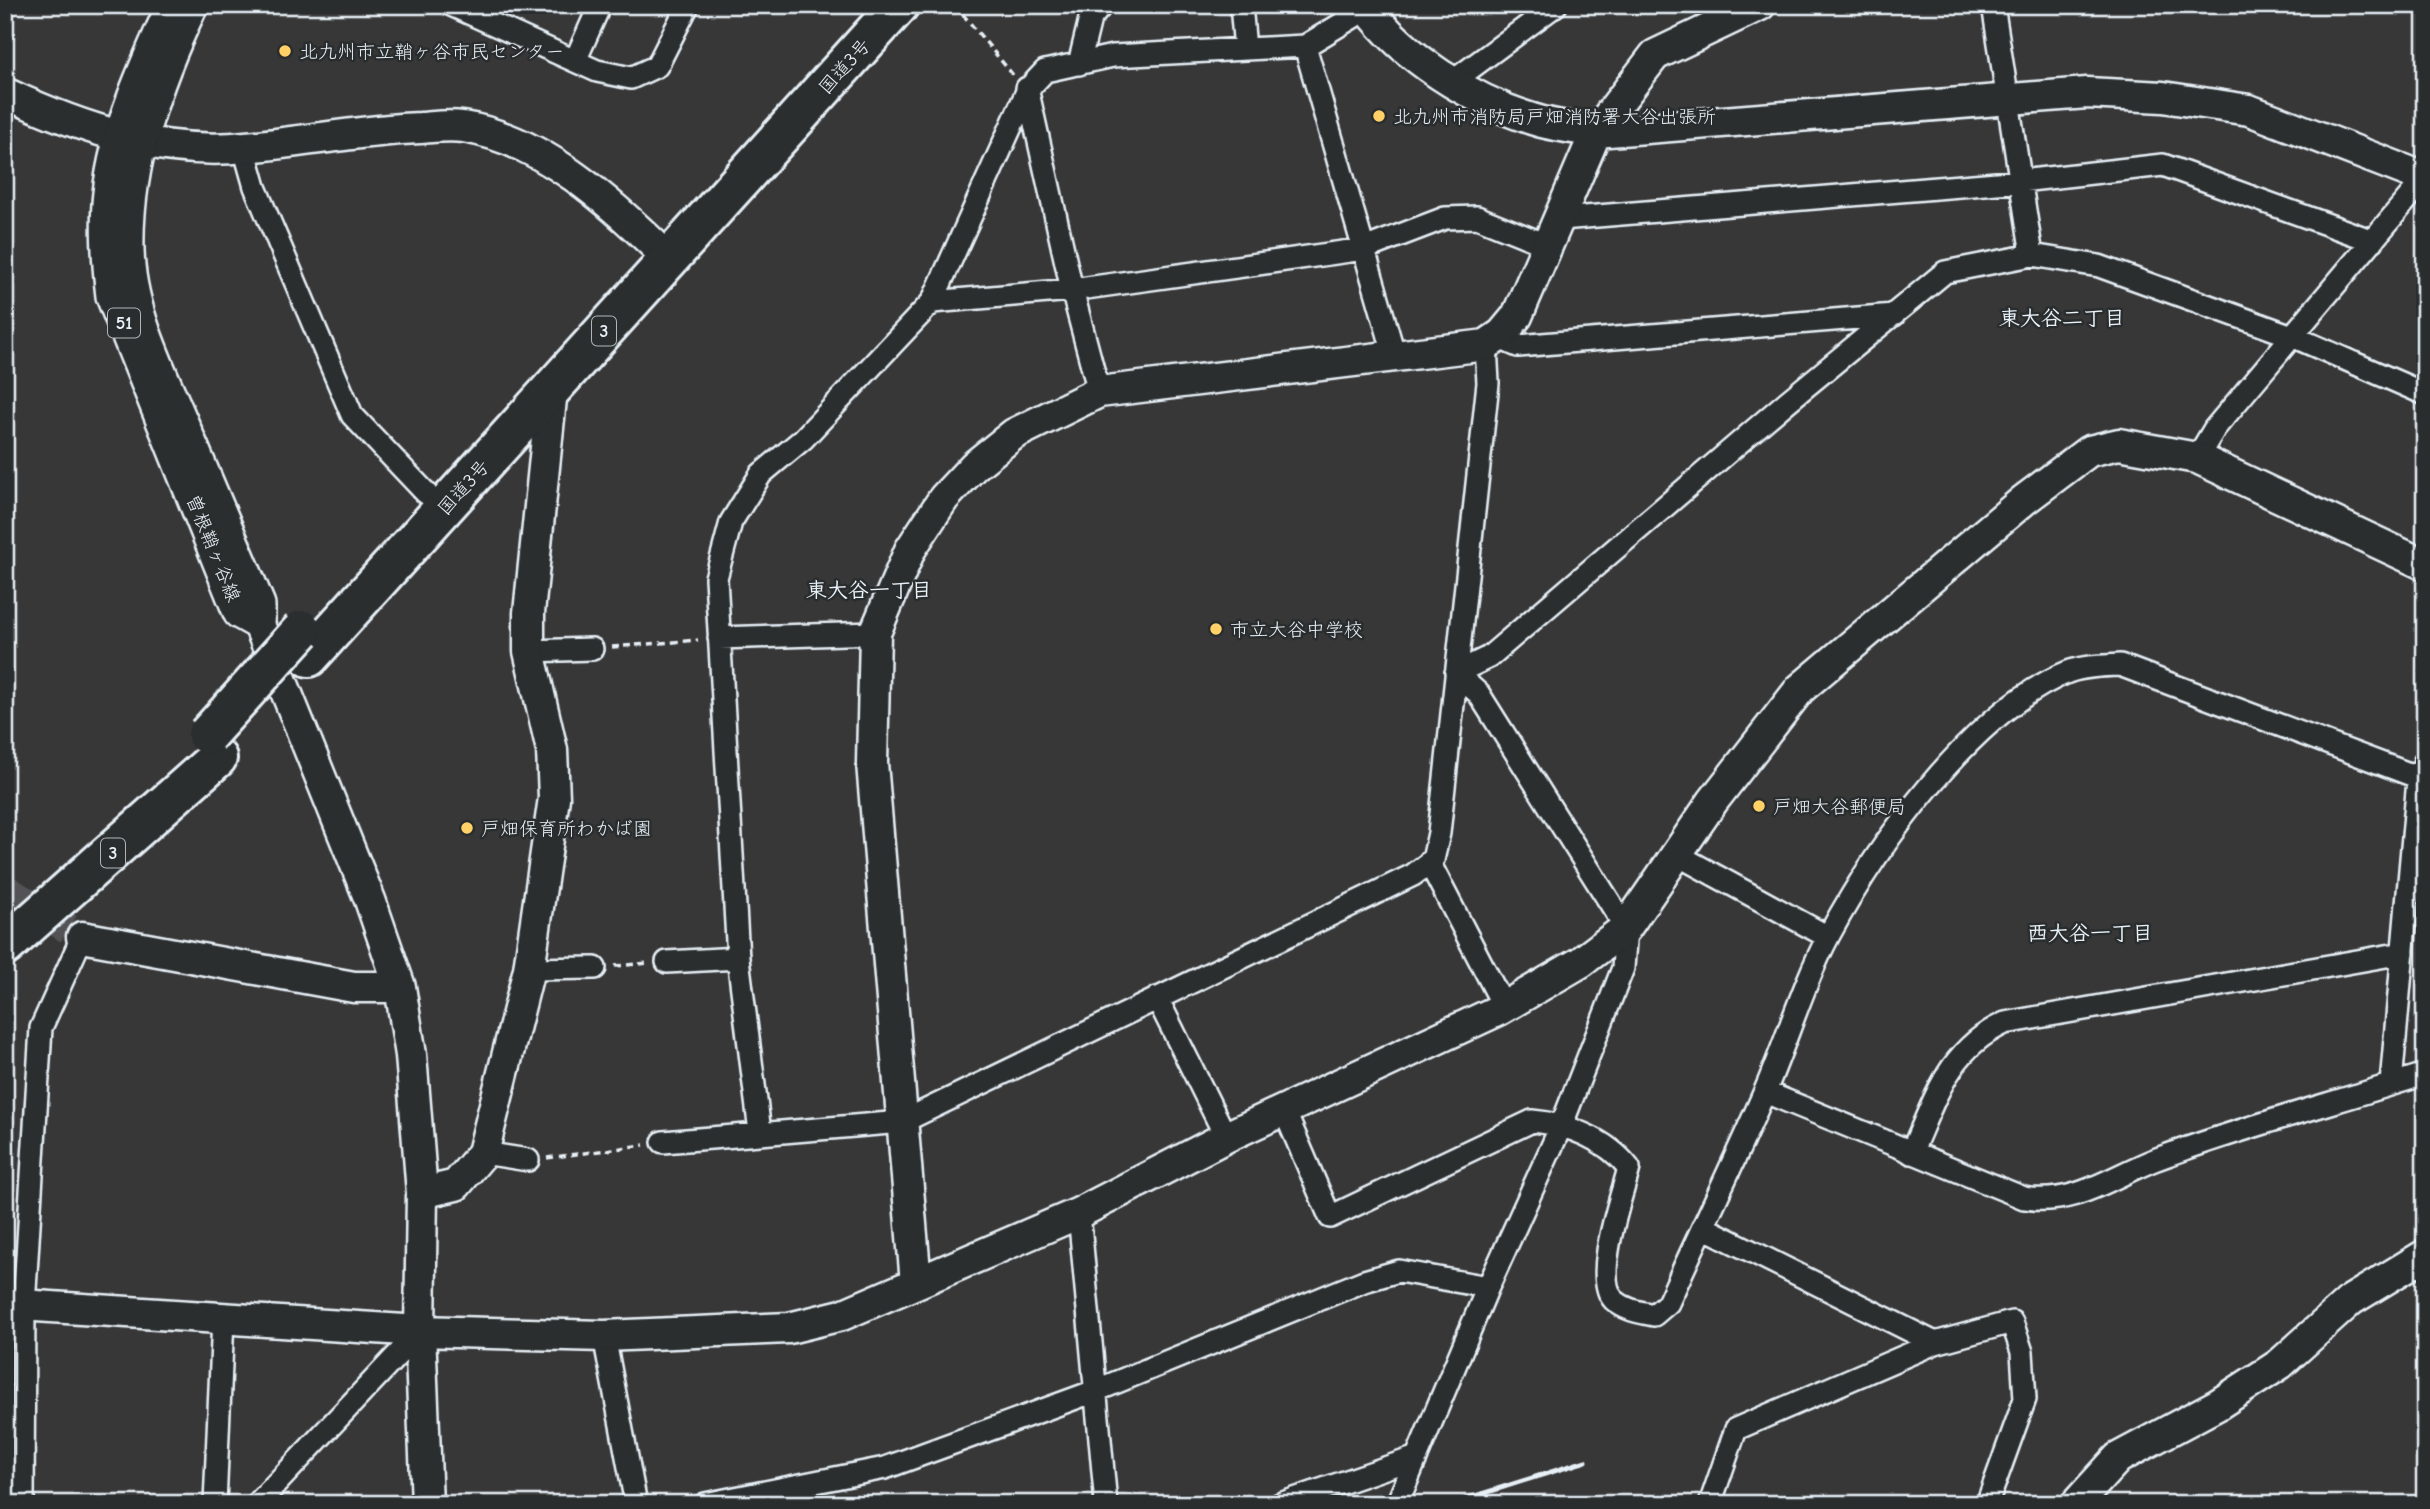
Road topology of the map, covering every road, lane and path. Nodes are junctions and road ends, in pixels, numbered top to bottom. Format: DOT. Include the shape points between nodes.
graph roads {
  1 [pos="174,5"];
  2 [pos="191,5"];
  3 [pos="451,5"];
  4 [pos="600,5"];
  5 [pos="688,5"];
  6 [pos="871,5"];
  7 [pos="899,5"];
  8 [pos="955,5"];
  9 [pos="1102,5"];
  10 [pos="1241,5"];
  11 [pos="1556,5"];
  12 [pos="1760,5"];
  13 [pos="1993,5"];
  14 [pos="1368,6"];
  15 [pos="1305,46"];
  16 [pos="1245,49"];
  17 [pos="575,61"];
  18 [pos="1079,64"];
  19 [pos="1452,82"];
  20 [pos="1025,87"];
  21 [pos="5,93"];
  22 [pos="2009,98"];
  23 [pos="1596,132"];
  24 [pos="132,138"];
  25 [pos="244,148"];
  26 [pos="2425,178"];
  27 [pos="2021,181"];
  28 [pos="1555,232"];
  29 [pos="2373,241"];
  30 [pos="1364,249"];
  31 [pos="662,252"];
  32 [pos="2032,255"];
  33 [pos="1072,290"];
  34 [pos="932,302"];
  35 [pos="1894,315"];
  36 [pos="2292,336"];
  37 [pos="1492,341"];
  38 [pos="1395,357"];
  39 [pos="552,389"];
  40 [pos="1099,392"];
  41 [pos="2425,394"];
  42 [pos="2197,458"];
  43 [pos="426,493"];
  44 [pos="2425,565"];
  45 [pos="258,622"];
  46 [pos="875,633"];
  47 [pos="719,638"];
  48 [pos="306,643"];
  49 [pos="592,649"];
  50 [pos="529,651"];
  51 [pos="1456,673"];
  52 [pos="212,747"];
  53 [pos="2423,774"];
  54 [pos="1676,854"];
  55 [pos="1429,862"];
  56 [pos="5,920"];
  57 [pos="1626,928"];
  58 [pos="82,937"];
  59 [pos="1828,937"];
  60 [pos="5,946"];
  61 [pos="2403,953"];
  62 [pos="738,958"];
  63 [pos="667,962"];
  64 [pos="595,968"];
  65 [pos="529,969"];
  66 [pos="400,987"];
  67 [pos="1157,998"];
  68 [pos="1504,1007"];
  69 [pos="2425,1074"];
  70 [pos="2392,1084"];
  71 [pos="1765,1091"];
  72 [pos="1284,1110"];
  73 [pos="902,1122"];
  74 [pos="1562,1124"];
  75 [pos="760,1132"];
  76 [pos="1226,1137"];
  77 [pos="663,1142"];
  78 [pos="482,1153"];
  79 [pos="1911,1153"];
  80 [pos="528,1160"];
  81 [pos="422,1194"];
  82 [pos="1079,1213"];
  83 [pos="1703,1227"];
  84 [pos="2425,1255"];
  85 [pos="916,1283"];
  86 [pos="1488,1287"];
  87 [pos="15,1305"];
  88 [pos="223,1318"];
  89 [pos="420,1331"];
  90 [pos="604,1336"];
  91 [pos="1935,1343"];
  92 [pos="1095,1391"];
  93 [pos="1416,1457"];
  94 [pos="23,1504"];
  95 [pos="215,1504"];
  96 [pos="257,1504"];
  97 [pos="427,1504"];
  98 [pos="636,1504"];
  99 [pos="705,1504"];
  100 [pos="1106,1504"];
  101 [pos="1280,1504"];
  102 [pos="1397,1504"];
  103 [pos="1710,1504"];
  104 [pos="1987,1504"];
  105 [pos="2076,1504"];
  1 -- 24 [label="main road, 曽根鞘ヶ谷線 / 51" via="151,56"];
  2 -- 24 [label="main road, 曽根鞘ヶ谷線 / 51"];
  3 -- 17 [label="street"];
  4 -- 17 [label="street"];
  5 -- 17 [label="street" via="657,66 631,78"];
  6 -- 31 [label="highway, 国道3号 / 3"];
  7 -- 31 [label="highway, 国道3号 / 3"];
  8 -- 20 [label="path"];
  9 -- 18 [label="street" via="1090,19"];
  10 -- 16 [label="street"];
  11 -- 19 [label="street"];
  12 -- 23 [label="street" via="1656,55"];
  13 -- 22 [label="street"];
  14 -- 15 [label="street"];
  14 -- 19 [label="street" via="1401,45"];
  15 -- 16 [label="street"];
  15 -- 30 [label="street"];
  16 -- 18 [label="street" via="1113,55"];
  18 -- 20 [label="street" via="1045,71"];
  19 -- 23 [label="street" via="1534,120"];
  20 -- 33 [label="street"];
  20 -- 34 [label="street"];
  21 -- 24 [label="street" via="55,116"];
  22 -- 23 [label="street"];
  22 -- 26 [label="street" via="2087,93 2163,97 2249,110"];
  22 -- 27 [label="street"];
  23 -- 28 [label="street"];
  24 -- 25 [label="street" via="171,148"];
  24 -- 45 [label="main road, 曽根鞘ヶ谷線 / 51" via="127,251 143,334 258,605"];
  25 -- 31 [label="street" via="380,129 462,126 508,139 557,163"];
  25 -- 43 [label="street" via="255,187 352,415"];
  26 -- 29 [label="street"];
  27 -- 28 [label="street"];
  27 -- 29 [label="street" via="2163,165"];
  27 -- 32 [label="street"];
  28 -- 30 [label="street" via="1477,217 1445,218"];
  28 -- 37 [label="street" via="1517,316"];
  29 -- 36 [label="street"];
  30 -- 33 [label="street"];
  30 -- 38 [label="street"];
  31 -- 39 [label="highway, 国道3号 / 3"];
  31 -- 43 [label="highway, 国道3号 / 3"];
  32 -- 35 [label="street" via="1945,272"];
  32 -- 36 [label="street" via="2099,266"];
  33 -- 34 [label="street"];
  33 -- 40 [label="street"];
  34 -- 47 [label="street" via="803,439 761,474 731,523 716,578"];
  35 -- 37 [label="street" via="1518,346"];
  35 -- 51 [label="street" via="1489,657"];
  36 -- 41 [label="street"];
  36 -- 42 [label="street" via="2215,428"];
  37 -- 38 [label="street"];
  37 -- 51 [label="street"];
  38 -- 40 [label="street"];
  39 -- 48 [label="highway, 国道3号 / 3"];
  39 -- 50 [label="street"];
  40 -- 46 [label="street" via="1014,434 944,498 910,550"];
  42 -- 44 [label="street"];
  42 -- 54 [label="street" via="2119,444 2089,451 2061,470 1800,689"];
  43 -- 48 [label="highway, 国道3号 / 3"];
  45 -- 66 [label="street" via="365,887"];
  46 -- 47 [label="street"];
  46 -- 73 [label="street" via="872,763"];
  47 -- 49 [label="path"];
  47 -- 62 [label="street"];
  48 -- 52 [label="highway, 国道3号 / 3, bridge"];
  49 -- 50 [label="street"];
  50 -- 65 [label="street" via="552,750 554,798"];
  51 -- 55 [label="street" via="1439,833"];
  51 -- 57 [label="street" via="1479,694"];
  52 -- 56 [label="highway, 国道3号 / 3"];
  52 -- 60 [label="highway, 国道3号 / 3"];
  53 -- 59 [label="street" via="2120,665 2068,672 2033,691 1973,737 1919,798"];
  53 -- 61 [label="street"];
  54 -- 57 [label="street"];
  54 -- 59 [label="street"];
  55 -- 67 [label="street" via="1413,876"];
  55 -- 68 [label="street"];
  57 -- 68 [label="street" via="1581,962"];
  57 -- 74 [label="street" via="1623,968"];
  58 -- 66 [label="street" via="354,987"];
  58 -- 87 [label="street" via="41,1028"];
  59 -- 71 [label="street"];
  61 -- 70 [label="street"];
  61 -- 79 [label="street" via="2005,1023 1987,1031 1952,1063"];
  62 -- 63 [label="street"];
  62 -- 75 [label="street"];
  63 -- 64 [label="path"];
  64 -- 65 [label="street"];
  65 -- 78 [label="street"];
  66 -- 81 [label="street" via="411,1055"];
  67 -- 73 [label="street"];
  67 -- 76 [label="street"];
  68 -- 72 [label="street"];
  69 -- 70 [label="street"];
  70 -- 79 [label="street" via="2154,1160 2074,1197 2024,1198"];
  71 -- 79 [label="street"];
  71 -- 83 [label="street"];
  72 -- 74 [label="street" via="1330,1217 1532,1121"];
  72 -- 76 [label="street"];
  73 -- 75 [label="street"];
  73 -- 85 [label="street"];
  74 -- 83 [label="street" via="1617,1153 1629,1168 1608,1245 1606,1286 1626,1309 1654,1315 1668,1303"];
  74 -- 86 [label="street"];
  75 -- 77 [label="street"];
  76 -- 82 [label="street"];
  77 -- 80 [label="path"];
  78 -- 80 [label="street"];
  78 -- 81 [label="street" via="456,1185"];
  81 -- 89 [label="street"];
  82 -- 85 [label="street"];
  82 -- 92 [label="street"];
  83 -- 91 [label="street"];
  84 -- 105 [label="street" via="2351,1300 2280,1364 2217,1405 2118,1458"];
  85 -- 90 [label="street" via="842,1315 789,1328"];
  86 -- 92 [label="street" via="1399,1271 1364,1281"];
  86 -- 93 [label="street"];
  87 -- 88 [label="street"];
  87 -- 94 [label="street"];
  88 -- 89 [label="street"];
  88 -- 95 [label="street"];
  89 -- 90 [label="street"];
  89 -- 96 [label="street"];
  89 -- 97 [label="street"];
  90 -- 98 [label="street"];
  91 -- 103 [label="street" via="1736,1429"];
  91 -- 104 [label="street" via="2012,1322 2022,1352 2025,1399"];
  92 -- 99 [label="street" via="885,1468"];
  92 -- 100 [label="street"];
  93 -- 101 [label="street"];
  93 -- 102 [label="street"];
}
